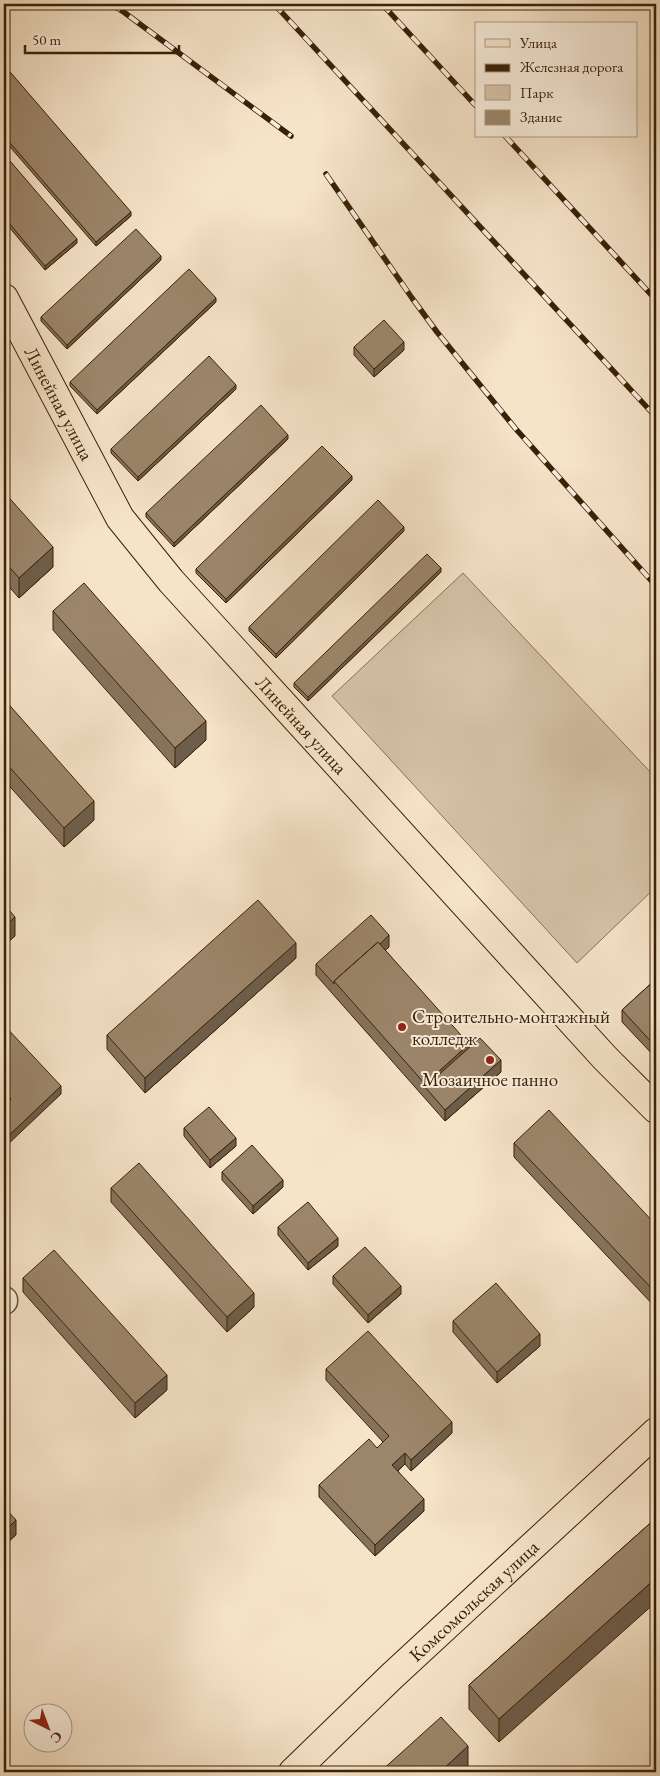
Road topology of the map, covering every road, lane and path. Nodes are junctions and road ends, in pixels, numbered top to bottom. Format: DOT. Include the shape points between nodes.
graph roads {
  1 [pos="4,298"];
  2 [pos="656,1109"];
  3 [pos="656,1432"];
  4 [pos="293,1772"];
  1 -- 2 [label="main road, Линейная улица" via="120,518 185,596"];
  3 -- 4 [label="main road, Комсомольская улица"];
}
